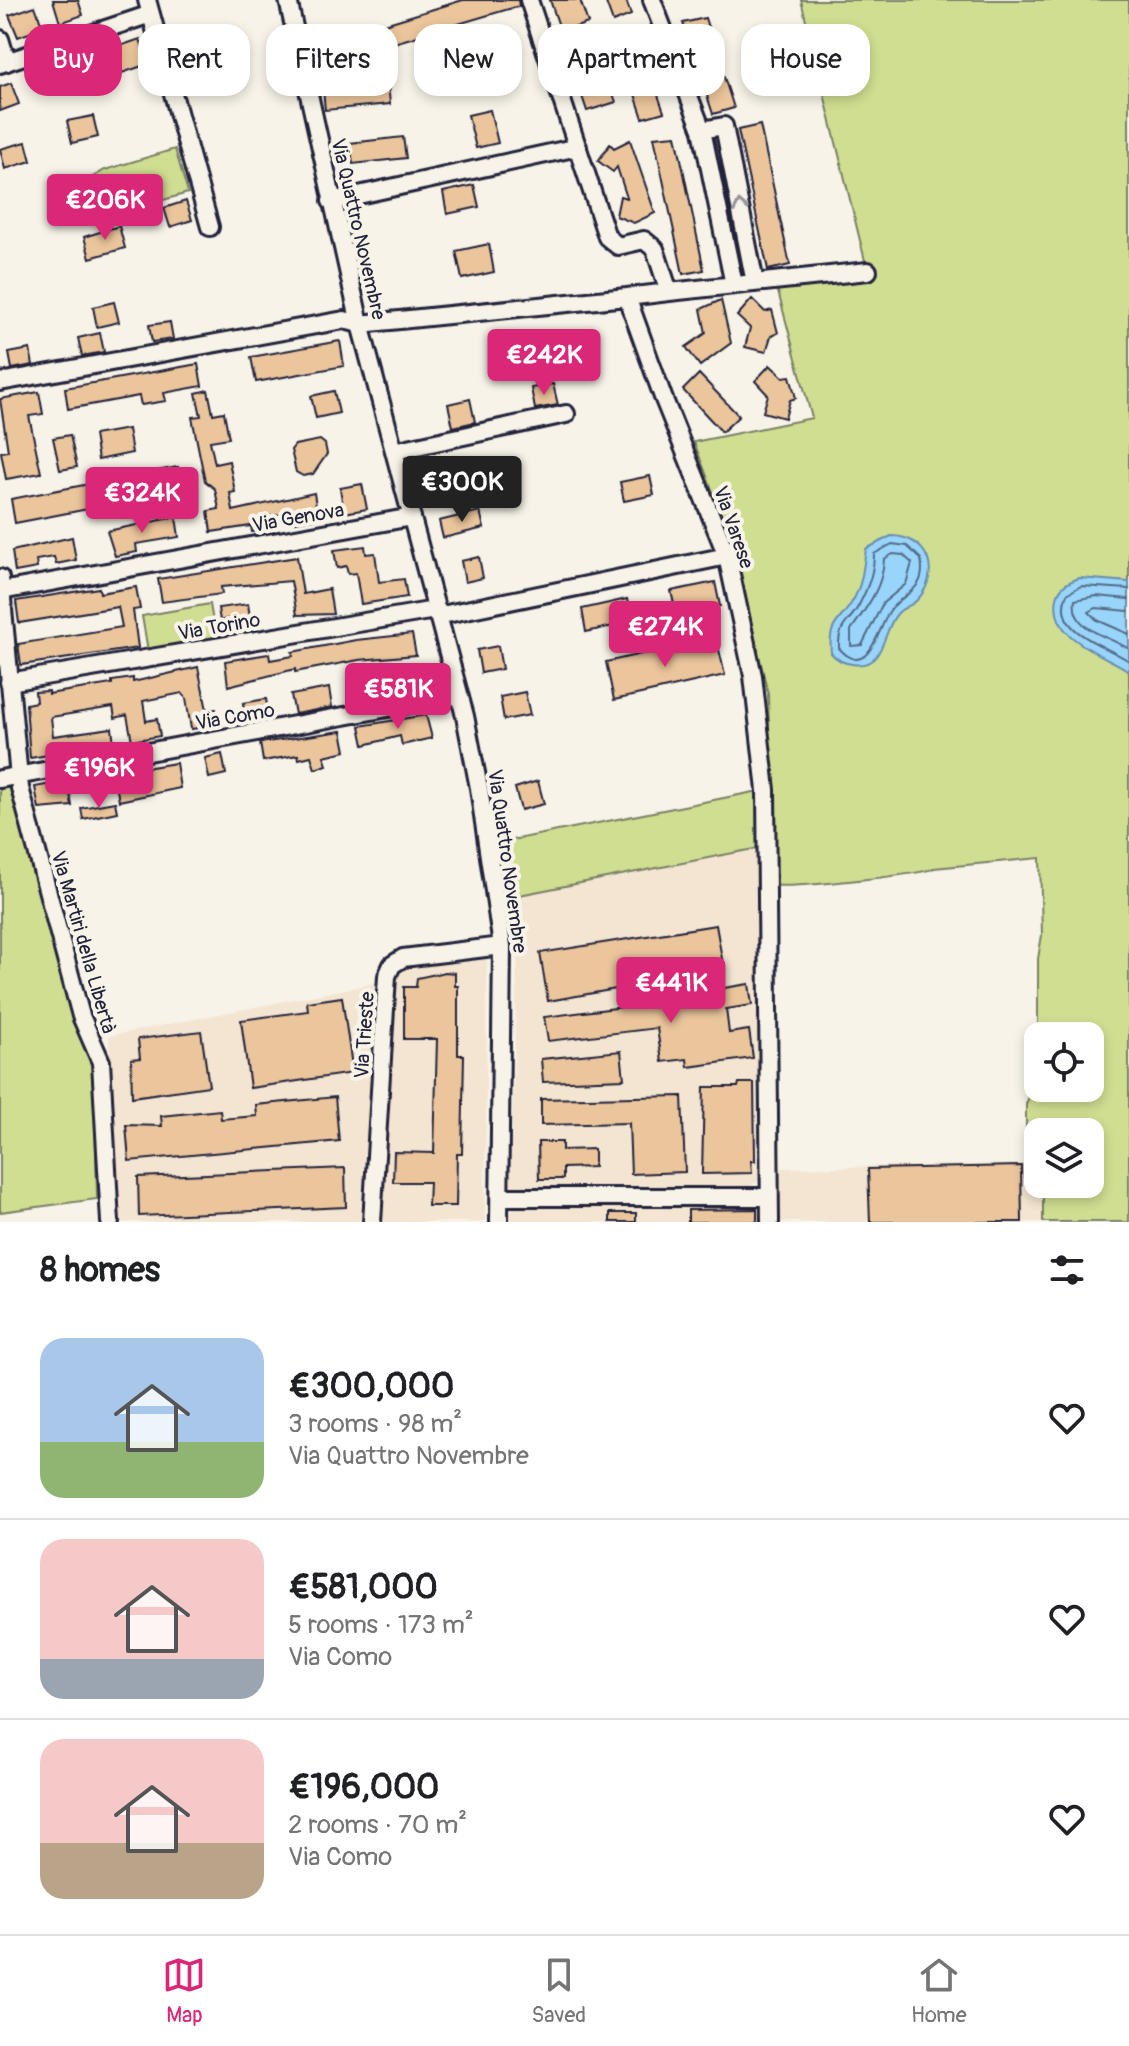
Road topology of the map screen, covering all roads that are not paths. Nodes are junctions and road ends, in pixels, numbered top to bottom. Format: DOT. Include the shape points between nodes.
graph roads {
  1 [pos="288,0"];
  2 [pos="529,0"];
  3 [pos="652,0"];
  4 [pos="149,7"];
  5 [pos="0,39"];
  6 [pos="3,63"];
  7 [pos="702,130"];
  8 [pos="578,147"];
  9 [pos="331,201"];
  10 [pos="210,227"];
  11 [pos="868,271"];
  12 [pos="755,283"];
  13 [pos="734,285"];
  14 [pos="669,292"];
  15 [pos="627,297"];
  16 [pos="360,324"];
  17 [pos="0,382"];
  18 [pos="566,414"];
  19 [pos="394,451"];
  20 [pos="412,517"];
  21 [pos="727,556"];
  22 [pos="1,584"];
  23 [pos="436,613"];
  24 [pos="9,682"];
  25 [pos="459,695"];
  26 [pos="18,776"];
  27 [pos="0,779"];
  28 [pos="502,946"];
  29 [pos="500,1197"];
  30 [pos="769,1197"];
  31 [pos="110,1222"];
  32 [pos="372,1222"];
  33 [pos="499,1222"];
  34 [pos="770,1222"];
  1 -- 9 [label="street, Via Quattro Novembre"];
  2 -- 8 [label="street"];
  3 -- 7 [label="street"];
  4 -- 6 [label="street"];
  4 -- 10 [label="street"];
  5 -- 6 [label="street"];
  12 -- 7 [label="street, one-way" via="724,126"];
  7 -- 13 [label="street"];
  8 -- 9 [label="street"];
  8 -- 14 [label="street" via="610,242 618,246 644,240 652,245"];
  9 -- 16 [label="street, Via Quattro Novembre"];
  11 -- 12 [label="street"];
  12 -- 13 [label="street"];
  13 -- 14 [label="street"];
  14 -- 15 [label="street"];
  15 -- 16 [label="street"];
  15 -- 21 [label="street, Via Varese"];
  16 -- 17 [label="street" via="344,320"];
  16 -- 19 [label="street, Via Quattro Novembre"];
  18 -- 19 [label="street"];
  19 -- 20 [label="street, Via Quattro Novembre"];
  20 -- 22 [label="street, Via Genova"];
  20 -- 23 [label="street, Via Quattro Novembre"];
  21 -- 23 [label="street, Via Torino"];
  21 -- 30 [label="street, Via Varese" via="753,676 766,790"];
  22 -- 24 [label="street, Via Martiri della Libertà"];
  23 -- 24 [label="street, Via Torino"];
  23 -- 25 [label="street, Via Quattro Novembre"];
  24 -- 26 [label="street, Via Martiri della Libertà"];
  25 -- 26 [label="street, Via Como"];
  25 -- 28 [label="street, Via Quattro Novembre" via="482,803"];
  26 -- 27 [label="street, Via Como"];
  26 -- 31 [label="street, Via Martiri della Libertà" via="81,1016 101,1062"];
  28 -- 29 [label="street, Via Quattro Novembre"];
  28 -- 32 [label="street, Via Trieste" via="403,958 392,965 387,976"];
  29 -- 30 [label="street"];
  29 -- 33 [label="street, Via Quattro Novembre"];
  30 -- 34 [label="street, Via Varese"];
}
